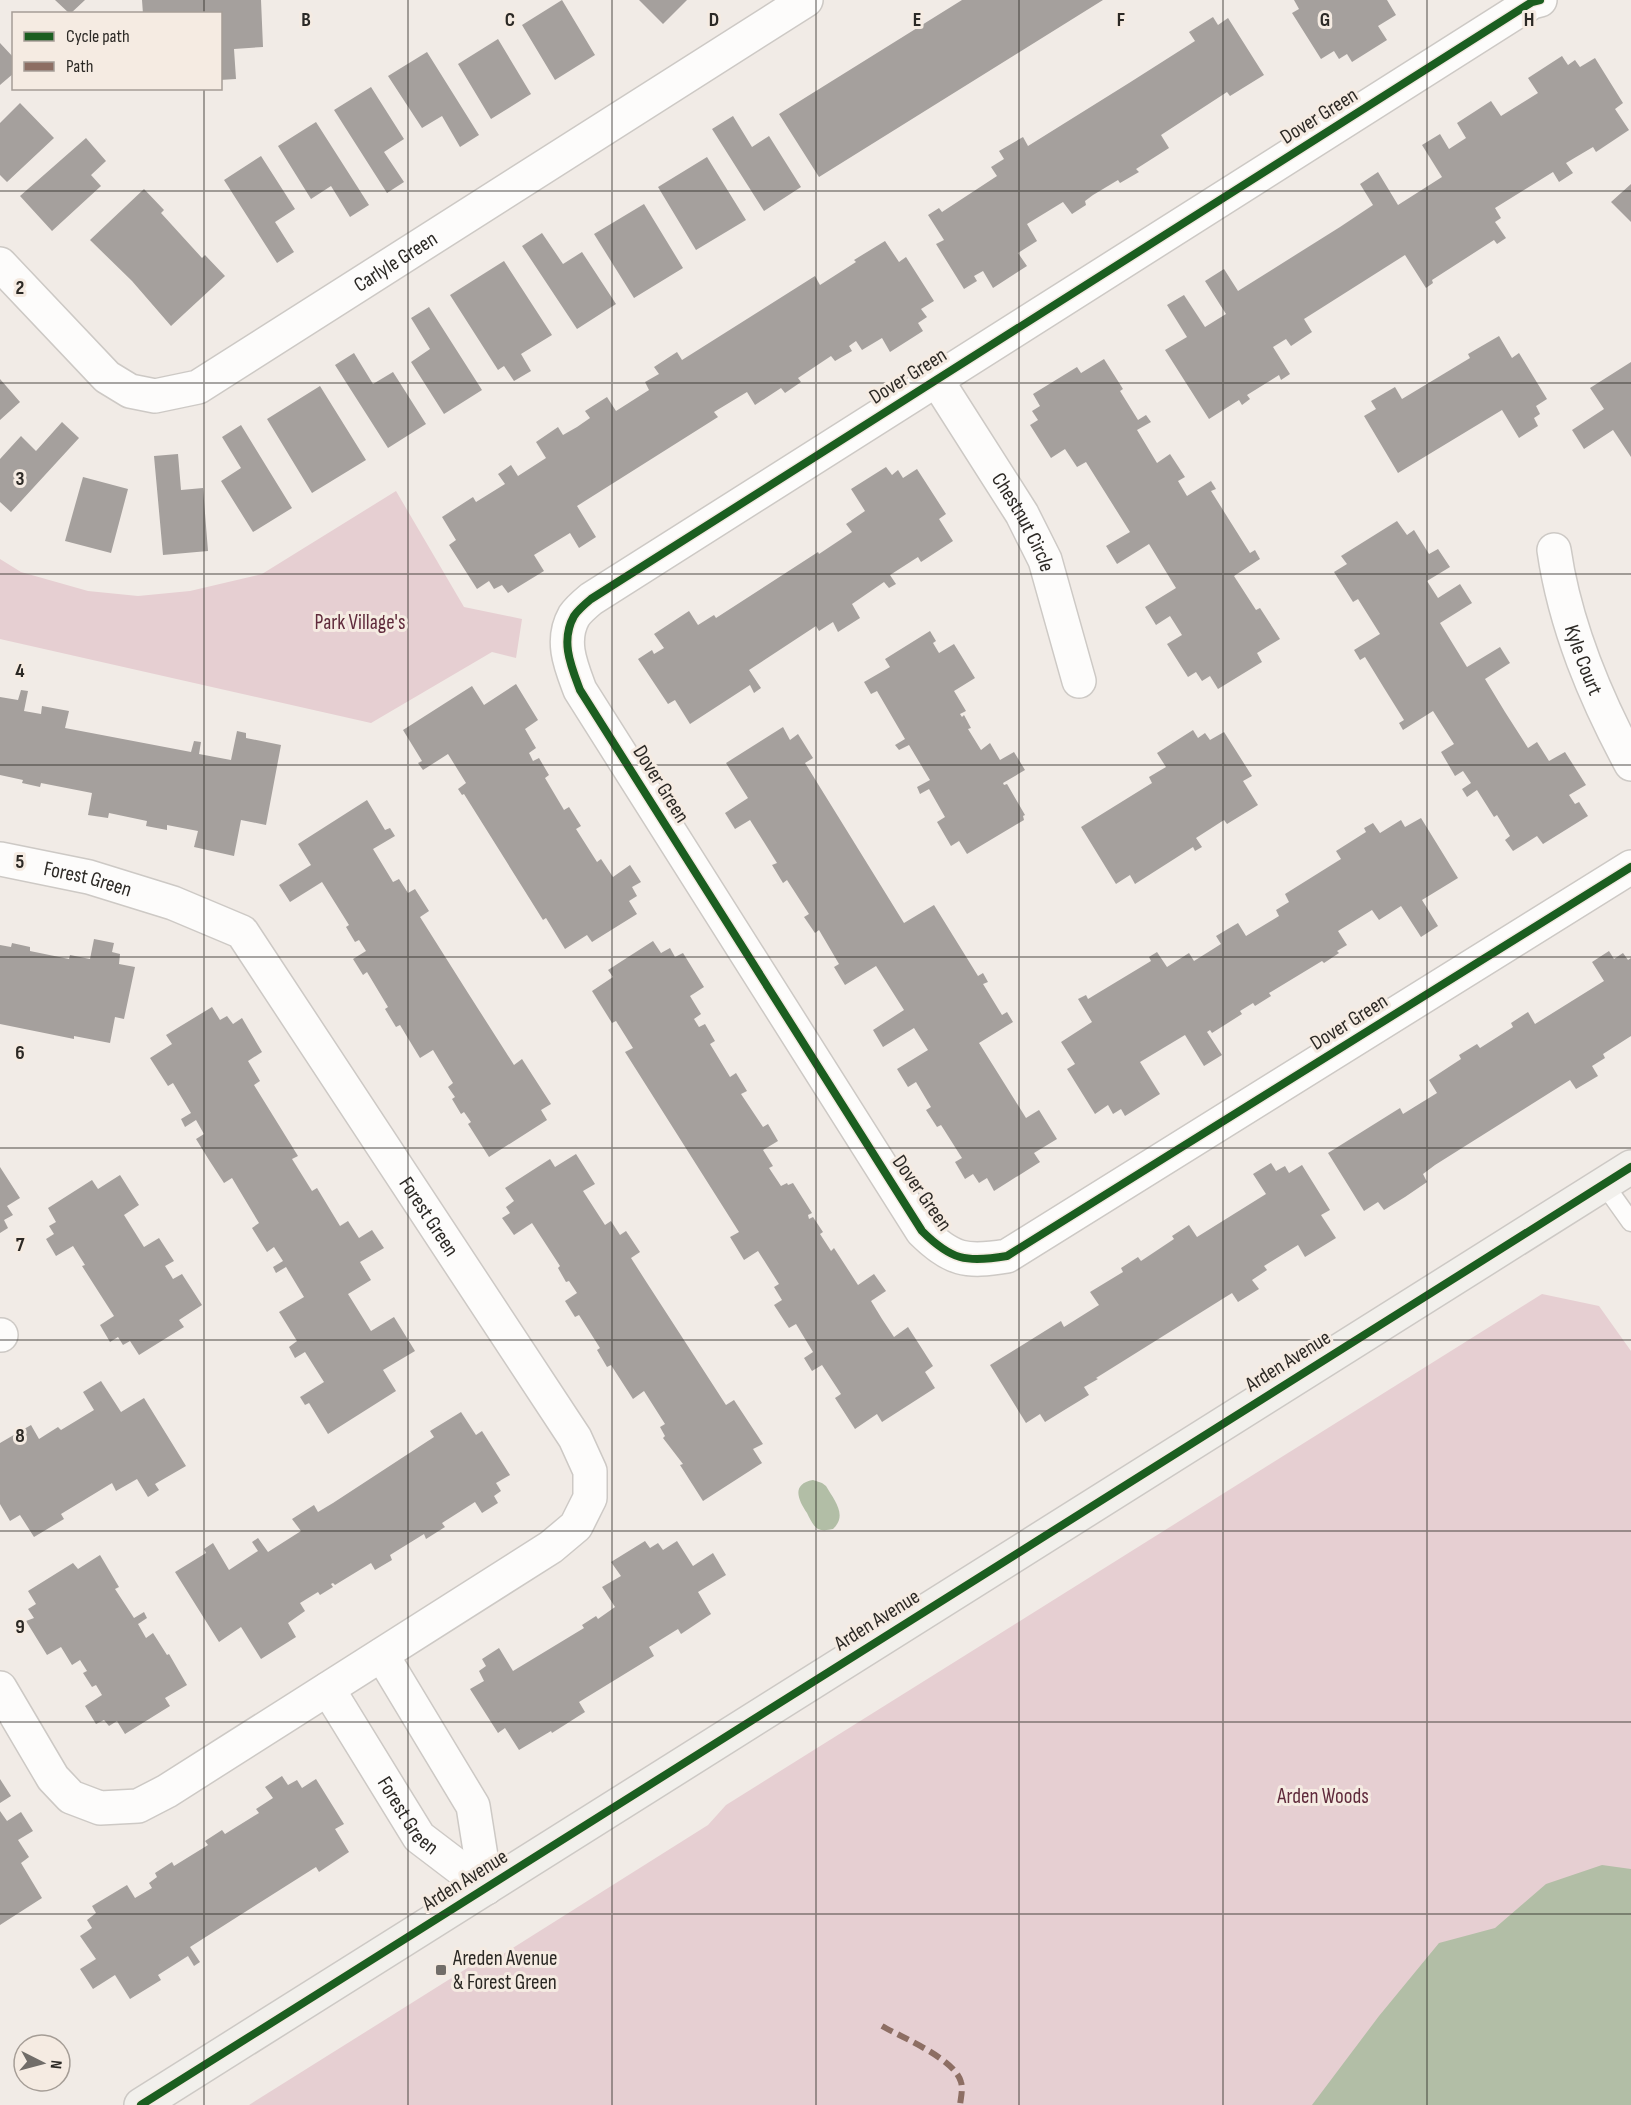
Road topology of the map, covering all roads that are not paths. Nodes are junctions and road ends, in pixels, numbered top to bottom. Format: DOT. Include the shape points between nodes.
graph roads {
  1 [pos="806,0"];
  2 [pos="1540,0"];
  3 [pos="0,264"];
  4 [pos="936,379"];
  5 [pos="1554,550"];
  6 [pos="1079,681"];
  7 [pos="1631,764"];
  8 [pos="0,859"];
  9 [pos="1631,867"];
  10 [pos="1631,1167"];
  11 [pos="1604,1184"];
  12 [pos="1631,1222"];
  13 [pos="382,1655"];
  14 [pos="0,1688"];
  15 [pos="328,1689"];
  16 [pos="486,1888"];
  17 [pos="141,2105"];
  1 -- 3 [label="street, Carlyle Green" via="198,387 155,396 130,391 107,377"];
  2 -- 4 [label="street, Dover Green"];
  4 -- 6 [label="street, Chestnut Circle" via="1022,514 1046,560"];
  4 -- 9 [label="street, Dover Green" via="591,598 575,616 566,637 570,665 580,690 922,1231 940,1249 960,1258 1007,1256"];
  5 -- 7 [label="street, Kyle Court" via="1579,650"];
  8 -- 13 [label="street, Forest Green" via="89,877 173,903 242,932 575,1438 590,1471 590,1498 576,1526 551,1547"];
  10 -- 11 [label="street, Arden Avenue"];
  11 -- 12 [label="lane"];
  11 -- 16 [label="street, Arden Avenue"];
  13 -- 15 [label="street, Forest Green"];
  13 -- 16 [label="street, Forest Green" via="473,1806"];
  14 -- 15 [label="street, Forest Green" via="53,1778 71,1797 100,1808 138,1806 167,1791"];
  15 -- 16 [label="street, Forest Green" via="419,1837"];
  16 -- 17 [label="street, Arden Avenue"];
}
